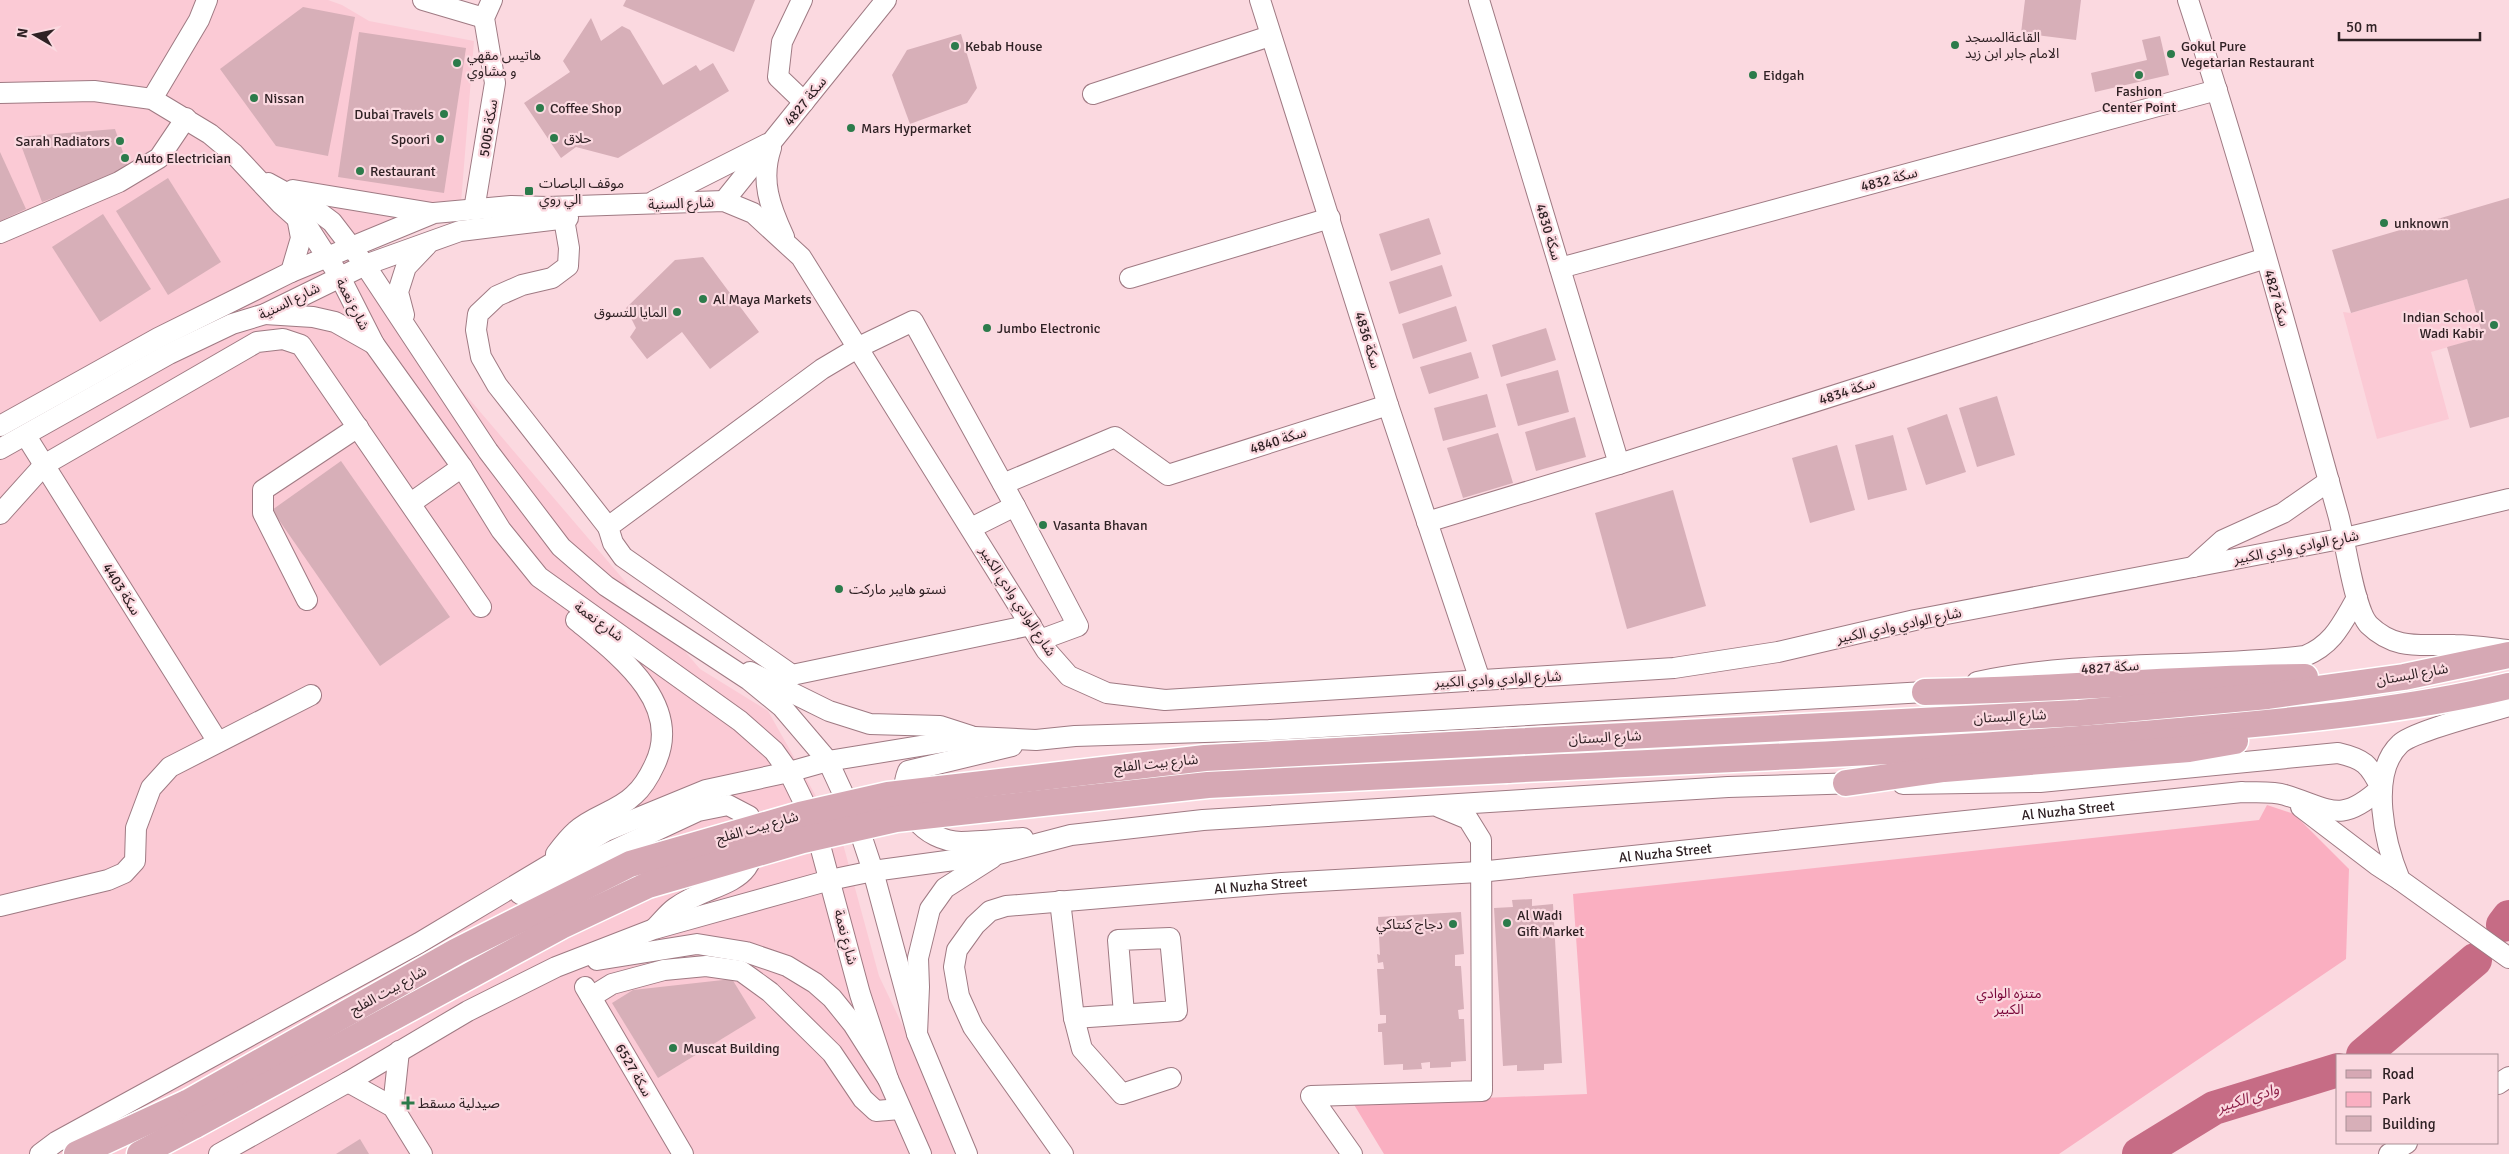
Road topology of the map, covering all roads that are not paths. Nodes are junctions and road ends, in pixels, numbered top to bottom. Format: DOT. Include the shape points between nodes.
graph roads {
  1 [pos="207,0"];
  2 [pos="423,0"];
  3 [pos="802,0"];
  4 [pos="886,0"];
  5 [pos="1260,0"];
  6 [pos="1479,0"];
  7 [pos="2188,0"];
  8 [pos="488,9"];
  9 [pos="1270,36"];
  10 [pos="2217,90"];
  11 [pos="0,93"];
  12 [pos="1093,94"];
  13 [pos="152,99"];
  14 [pos="804,102"];
  15 [pos="186,118"];
  16 [pos="773,141"];
  17 [pos="253,177"];
  18 [pos="274,187"];
  19 [pos="724,201"];
  20 [pos="648,204"];
  21 [pos="474,210"];
  22 [pos="434,214"];
  23 [pos="297,218"];
  24 [pos="1330,218"];
  25 [pos="564,219"];
  26 [pos="0,233"];
  27 [pos="431,240"];
  28 [pos="787,243"];
  29 [pos="350,247"];
  30 [pos="328,257"];
  31 [pos="2266,258"];
  32 [pos="365,266"];
  33 [pos="1560,268"];
  34 [pos="291,272"];
  35 [pos="340,277"];
  36 [pos="1130,278"];
  37 [pos="266,314"];
  38 [pos="407,327"];
  39 [pos="212,334"];
  40 [pos="257,342"];
  41 [pos="374,344"];
  42 [pos="859,348"];
  43 [pos="1388,405"];
  44 [pos="0,426"];
  45 [pos="358,426"];
  46 [pos="26,436"];
  47 [pos="0,449"];
  48 [pos="1619,464"];
  49 [pos="44,465"];
  50 [pos="462,467"];
  51 [pos="2329,481"];
  52 [pos="1003,484"];
  53 [pos="2509,499"];
  54 [pos="411,503"];
  55 [pos="1015,506"];
  56 [pos="0,514"];
  57 [pos="1427,522"];
  58 [pos="608,527"];
  59 [pos="971,528"];
  60 [pos="2345,538"];
  61 [pos="2193,567"];
  62 [pos="539,577"];
  63 [pos="2357,598"];
  64 [pos="307,600"];
  65 [pos="481,606"];
  66 [pos="1036,632"];
  67 [pos="2509,650"];
  68 [pos="712,654"];
  69 [pos="2509,655"];
  70 [pos="2404,676"];
  71 [pos="1480,680"];
  72 [pos="2509,686"];
  73 [pos="1926,692"];
  74 [pos="311,695"];
  75 [pos="2509,706"];
  76 [pos="2300,720"];
  77 [pos="976,737"];
  78 [pos="1036,740"];
  79 [pos="218,742"];
  80 [pos="1507,742"];
  81 [pos="828,761"];
  82 [pos="1507,770"];
  83 [pos="789,772"];
  84 [pos="1846,783"];
  85 [pos="2381,788"];
  86 [pos="2283,794"];
  87 [pos="1432,805"];
  88 [pos="1071,834"];
  89 [pos="998,854"];
  90 [pos="542,868"];
  91 [pos="872,871"];
  92 [pos="1479,872"];
  93 [pos="830,880"];
  94 [pos="2400,880"];
  95 [pos="1060,901"];
  96 [pos="0,906"];
  97 [pos="477,908"];
  98 [pos="654,929"];
  99 [pos="2509,958"];
  100 [pos="556,967"];
  101 [pos="1124,1014"];
  102 [pos="1074,1018"];
  103 [pos="917,1034"];
  104 [pos="399,1051"];
  105 [pos="1171,1078"];
  106 [pos="888,1079"];
  107 [pos="348,1082"];
  108 [pos="393,1107"];
  109 [pos="900,1109"];
  110 [pos="192,1114"];
  111 [pos="2405,1144"];
  112 [pos="40,1154"];
  113 [pos="77,1154"];
  114 [pos="140,1154"];
  115 [pos="219,1154"];
  116 [pos="422,1154"];
  117 [pos="683,1154"];
  118 [pos="921,1154"];
  119 [pos="967,1154"];
  120 [pos="1063,1154"];
  121 [pos="1352,1154"];
  122 [pos="2389,1154"];
  1 -- 13 [label="street" via="199,20"];
  2 -- 8 [label="street, سكة 5005"];
  3 -- 14 [label="street" via="782,42 778,77"];
  4 -- 14 [label="street, سكة 4827"];
  5 -- 9 [label="street, سكة 4836"];
  6 -- 33 [label="street, سكة 4830"];
  7 -- 10 [label="street, سكة 4827"];
  8 -- 21 [label="street, سكة 5005" via="495,83"];
  9 -- 12 [label="street"];
  9 -- 24 [label="street, سكة 4836"];
  10 -- 31 [label="street, سكة 4827"];
  10 -- 33 [label="street, سكة 4832"];
  11 -- 13 [label="street, شارع نعمة" via="94,91"];
  13 -- 15 [label="street, شارع نعمة"];
  14 -- 16 [label="street, سكة 4827"];
  15 -- 17 [label="street, شارع نعمة" via="234,154"];
  15 -- 26 [label="street" via="159,158 119,182"];
  16 -- 19 [label="street, سكة 4827"];
  16 -- 20 [label="street"];
  16 -- 28 [label="street" via="765,164 765,182"];
  17 -- 18 [label="street, شارع نعمة"];
  17 -- 23 [label="street, شارع نعمة"];
  18 -- 22 [label="street"];
  18 -- 29 [label="street, شارع نعمة" via="312,207 332,222"];
  19 -- 20 [label="street, شارع السنية"];
  19 -- 25 [label="street, شارع السنية"];
  19 -- 28 [label="street, شارع الوادي وادي الكبير" via="752,213"];
  20 -- 21 [label="street, شارع السنية" via="548,208 511,206"];
  21 -- 22 [label="street, شارع السنية"];
  22 -- 29 [label="street, شارع السنية"];
  23 -- 30 [label="street, شارع نعمة" via="309,229"];
  23 -- 34 [label="street" via="301,238"];
  24 -- 36 [label="street"];
  24 -- 43 [label="street, سكة 4836"];
  25 -- 27 [label="street, شارع السنية" via="460,231"];
  25 -- 58 [label="street" via="569,248 568,266 552,278 522,285 498,296 478,314 476,330 481,357 497,385"];
  27 -- 32 [label="street, شارع السنية"];
  27 -- 38 [label="street" via="406,267 398,292"];
  28 -- 42 [label="street, شارع الوادي وادي الكبير" via="801,257"];
  29 -- 30 [label="street, شارع السنية"];
  29 -- 32 [label="street, شارع نعمة"];
  30 -- 34 [label="street, شارع السنية"];
  30 -- 35 [label="street, شارع نعمة"];
  31 -- 48 [label="street, سكة 4834"];
  31 -- 51 [label="street, سكة 4827"];
  32 -- 35 [label="street, شارع السنية"];
  32 -- 38 [label="street, شارع نعمة"];
  33 -- 48 [label="street, سكة 4830"];
  34 -- 44 [label="street, شارع السنية" via="158,338"];
  35 -- 37 [label="street, شارع السنية"];
  35 -- 41 [label="street, شارع نعمة"];
  37 -- 39 [label="street, شارع السنية"];
  37 -- 41 [label="street" via="335,322"];
  38 -- 68 [label="street, شارع نعمة" via="488,451 561,547 606,586"];
  39 -- 40 [label="street"];
  39 -- 46 [label="street, شارع السنية" via="169,354"];
  40 -- 45 [label="street" via="283,339 301,346"];
  40 -- 49 [label="street"];
  41 -- 50 [label="street, شارع نعمة"];
  42 -- 52 [label="street" via="913,321"];
  42 -- 58 [label="street" via="822,369"];
  42 -- 59 [label="street, شارع الوادي وادي الكبير"];
  43 -- 52 [label="street, سكة 4840" via="1168,475 1115,437"];
  43 -- 57 [label="street, سكة 4836"];
  45 -- 54 [label="street"];
  45 -- 64 [label="street" via="263,490 263,513"];
  46 -- 47 [label="street, شارع السنية"];
  46 -- 49 [label="street, سكة 4403"];
  48 -- 57 [label="street, سكة 4834"];
  49 -- 56 [label="street"];
  49 -- 79 [label="street, سكة 4403"];
  50 -- 54 [label="street"];
  50 -- 62 [label="street, شارع نعمة" via="501,530"];
  51 -- 60 [label="street, سكة 4827"];
  51 -- 61 [label="street" via="2283,513 2223,540"];
  52 -- 55 [label="street"];
  53 -- 60 [label="street, شارع الوادي وادي الكبير"];
  54 -- 65 [label="street"];
  55 -- 59 [label="street"];
  55 -- 66 [label="street" via="1078,626"];
  57 -- 71 [label="street, سكة 4836"];
  58 -- 66 [label="street" via="623,557 792,675 986,633"];
  59 -- 66 [label="street, شارع الوادي وادي الكبير"];
  60 -- 61 [label="street, شارع الوادي وادي الكبير"];
  60 -- 63 [label="street, سكة 4827"];
  61 -- 71 [label="street, شارع الوادي وادي الكبير" via="1915,620 1778,652 1674,668"];
  62 -- 83 [label="street, شارع نعمة" via="740,721 774,751"];
  62 -- 90 [label="street" via="576,620 623,658 654,701 664,733 650,776 634,796 576,830"];
  63 -- 67 [label="street, سكة 4827" via="2367,623 2383,637 2405,645"];
  63 -- 73 [label="street, سكة 4827" via="2332,639 2321,649 2305,656 2012,674"];
  66 -- 71 [label="street, شارع الوادي وادي الكبير" via="1069,676 1107,693 1165,700"];
  68 -- 77 [label="street" via="829,711 870,724 940,726"];
  68 -- 81 [label="street, شارع نعمة" via="782,707"];
  69 -- 70 [label="main road, شارع البستان"];
  70 -- 73 [label="main road" via="2260,677 2017,691"];
  70 -- 80 [label="main road, شارع البستان" via="2268,696 2080,713"];
  72 -- 76 [label="main road, شارع البستان"];
  73 -- 78 [label="street, سكة 4827" via="1269,730"];
  74 -- 79 [label="street"];
  75 -- 85 [label="street" via="2401,743 2390,756"];
  76 -- 82 [label="main road, شارع البستان" via="2083,739"];
  76 -- 84 [label="main road" via="2248,739 2189,749 1944,769"];
  77 -- 78 [label="street"];
  77 -- 81 [label="street"];
  78 -- 88 [label="street" via="908,771 904,782 907,807 918,823 939,837 960,842"];
  79 -- 96 [label="street" via="170,767 151,788 136,828 135,861 124,872 108,880"];
  80 -- 110 [label="main road, شارع بيت الفلج, bridge" via="1205,758 888,795 800,815 630,864 457,951"];
  81 -- 83 [label="street"];
  81 -- 91 [label="street, شارع نعمة" via="858,826"];
  82 -- 110 [label="main road, شارع بيت الفلج, bridge" via="1208,785 896,819 802,840 648,885"];
  83 -- 90 [label="street" via="706,790 606,831"];
  83 -- 93 [label="street, شارع نعمة" via="814,822"];
  84 -- 85 [label="street" via="2040,782 2338,753 2356,757 2370,767"];
  84 -- 87 [label="street"];
  85 -- 86 [label="street, Al Nuzha Street" via="2364,804 2350,810 2330,811"];
  85 -- 94 [label="street" via="2392,860"];
  86 -- 92 [label="street, Al Nuzha Street" via="2242,792"];
  86 -- 94 [label="street"];
  87 -- 88 [label="street" via="1203,820"];
  87 -- 92 [label="street" via="1468,818 1481,840"];
  88 -- 89 [label="street"];
  89 -- 91 [label="street"];
  89 -- 103 [label="street" via="945,888 930,909 918,958"];
  90 -- 97 [label="street"];
  91 -- 93 [label="street"];
  91 -- 103 [label="street, شارع نعمة"];
  92 -- 95 [label="street, Al Nuzha Street" via="1282,883"];
  92 -- 121 [label="street" via="1482,1091 1311,1096"];
  93 -- 98 [label="street"];
  93 -- 106 [label="street, شارع نعمة" via="860,994"];
  94 -- 99 [label="street"];
  95 -- 102 [label="street"];
  95 -- 120 [label="street, Al Nuzha Street" via="1006,906 990,911 957,950 954,967 959,996 973,1027"];
  97 -- 98 [label="street" via="532,890 698,811 728,805 750,816 754,851 741,876 675,908"];
  97 -- 112 [label="street" via="243,1041 56,1142"];
  98 -- 100 [label="street"];
  100 -- 104 [label="street" via="468,1011"];
  100 -- 106 [label="street" via="697,944 746,952 787,966 832,998"];
  101 -- 101 [label="street" via="1177,1011 1170,938 1118,940"];
  101 -- 102 [label="street"];
  102 -- 105 [label="street" via="1082,1049 1122,1094"];
  103 -- 119 [label="street, شارع نعمة"];
  104 -- 107 [label="street"];
  104 -- 108 [label="street"];
  106 -- 109 [label="street"];
  107 -- 108 [label="street"];
  107 -- 115 [label="street"];
  108 -- 116 [label="street"];
  109 -- 117 [label="street, سكة 6527" via="876,1111 832,1053 770,992 741,971 706,966 664,970 588,992"];
  109 -- 118 [label="street"];
  110 -- 113 [label="main road, شارع بيت الفلج"];
  110 -- 114 [label="main road, شارع بيت الفلج"];
  111 -- 122 [label="street"];
}
